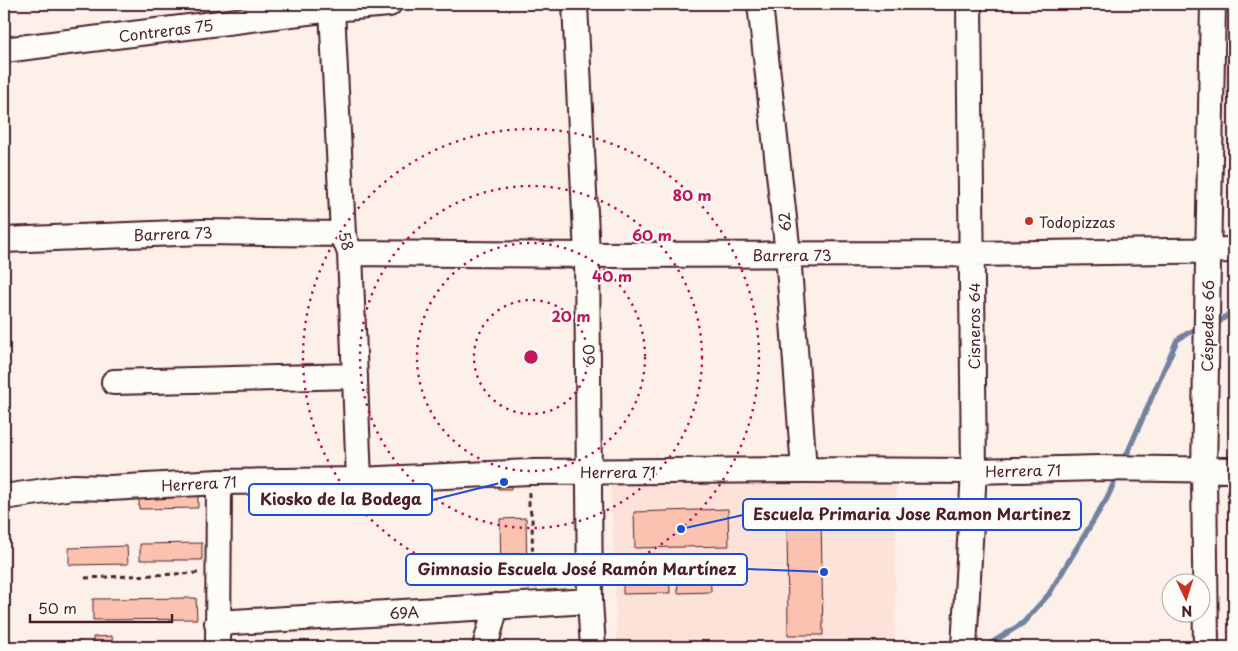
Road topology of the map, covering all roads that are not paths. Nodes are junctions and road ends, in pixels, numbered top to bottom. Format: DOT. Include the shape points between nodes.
graph roads {
  1 [pos="389,4"];
  2 [pos="575,4"];
  3 [pos="760,4"];
  4 [pos="969,4"];
  5 [pos="1213,4"];
  6 [pos="330,6"];
  7 [pos="4,50"];
  8 [pos="4,240"];
  9 [pos="347,243"];
  10 [pos="1209,250"];
  11 [pos="1234,250"];
  12 [pos="788,254"];
  13 [pos="972,254"];
  14 [pos="587,255"];
  15 [pos="355,376"];
  16 [pos="114,382"];
  17 [pos="804,470"];
  18 [pos="1204,470"];
  19 [pos="1234,470"];
  20 [pos="974,471"];
  21 [pos="589,472"];
  22 [pos="359,480"];
  23 [pos="219,482"];
  24 [pos="4,498"];
  25 [pos="590,600"];
  26 [pos="496,606"];
  27 [pos="218,623"];
  28 [pos="964,643"];
  29 [pos="218,647"];
  30 [pos="485,647"];
  31 [pos="593,647"];
  32 [pos="1206,647"];
  1 -- 6 [label="street, Contreras 75"];
  2 -- 14 [label="street, 60"];
  3 -- 12 [label="street, 62"];
  4 -- 13 [label="street, Cisneros 64"];
  5 -- 10 [label="street, Céspedes 66"];
  6 -- 7 [label="street, Contreras 75"];
  6 -- 9 [label="street, 58"];
  8 -- 9 [label="street, Barrera 73" via="202,232"];
  9 -- 14 [label="street, Barrera 73"];
  9 -- 15 [label="street, 58"];
  10 -- 11 [label="street, Barrera 73"];
  10 -- 13 [label="street, Barrera 73"];
  10 -- 18 [label="street, Céspedes 66"];
  12 -- 13 [label="street, Barrera 73"];
  12 -- 14 [label="street, Barrera 73"];
  12 -- 17 [label="street, 62"];
  13 -- 20 [label="street, Cisneros 64"];
  14 -- 21 [label="street, 60"];
  15 -- 16 [label="street"];
  15 -- 22 [label="street, 58"];
  17 -- 20 [label="street, Herrera 71"];
  17 -- 21 [label="street, Herrera 71"];
  18 -- 19 [label="street, Herrera 71"];
  18 -- 20 [label="street, Herrera 71"];
  18 -- 32 [label="street, Céspedes 66"];
  20 -- 28 [label="street, Cisneros 64"];
  21 -- 22 [label="street, Herrera 71"];
  21 -- 25 [label="street, 60"];
  22 -- 23 [label="street, Herrera 71"];
  23 -- 24 [label="street, Herrera 71" via="73,487"];
  23 -- 27 [label="street"];
  25 -- 26 [label="street, 69A"];
  25 -- 31 [label="street, 60"];
  26 -- 27 [label="street, 69A"];
  26 -- 30 [label="street"];
  27 -- 29 [label="street"];
}
